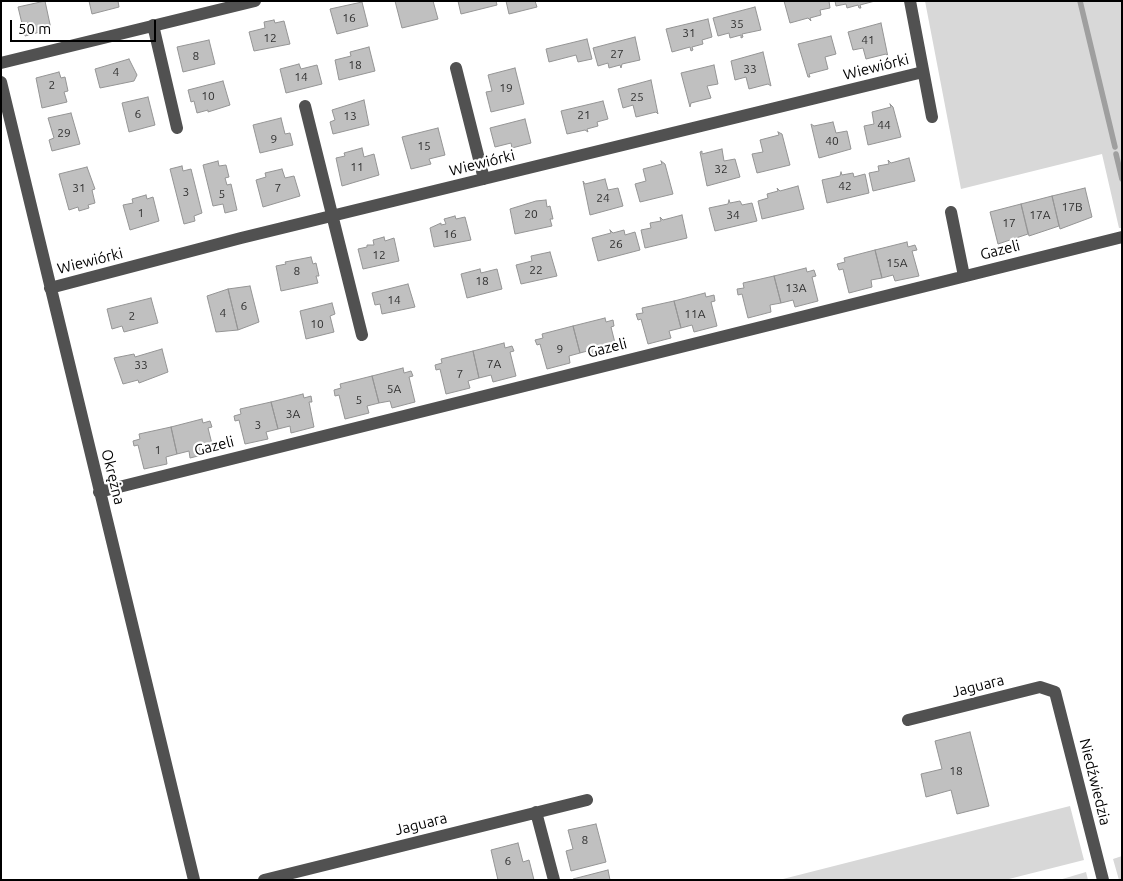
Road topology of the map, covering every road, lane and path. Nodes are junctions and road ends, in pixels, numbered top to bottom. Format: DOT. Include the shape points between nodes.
graph roads {
  1 [pos="255,1"];
  2 [pos="910,1"];
  3 [pos="153,25"];
  4 [pos="1,63"];
  5 [pos="456,68"];
  6 [pos="923,72"];
  7 [pos="1,82"];
  8 [pos="305,106"];
  9 [pos="932,117"];
  10 [pos="176,128"];
  11 [pos="484,179"];
  12 [pos="951,212"];
  13 [pos="332,216"];
  14 [pos="1122,237"];
  15 [pos="964,276"];
  16 [pos="50,288"];
  17 [pos="362,335"];
  18 [pos="99,492"];
  19 [pos="1055,692"];
  20 [pos="908,720"];
  21 [pos="587,800"];
  22 [pos="536,812"];
  23 [pos="194,880"];
  24 [pos="264,880"];
  25 [pos="554,880"];
  26 [pos="1103,880"];
  1 -- 3 [label="street"];
  2 -- 6 [label="street"];
  3 -- 4 [label="street"];
  3 -- 10 [label="street"];
  5 -- 11 [label="street"];
  6 -- 9 [label="street"];
  6 -- 11 [label="street, Wiewiórki"];
  7 -- 16 [label="street, Okrężna"];
  8 -- 13 [label="street"];
  11 -- 13 [label="street, Wiewiórki"];
  12 -- 15 [label="street"];
  13 -- 16 [label="street, Wiewiórki"];
  13 -- 17 [label="street"];
  14 -- 15 [label="street, Gazeli"];
  15 -- 18 [label="street, Gazeli"];
  16 -- 18 [label="street, Okrężna"];
  18 -- 23 [label="street, Okrężna"];
  19 -- 20 [label="street, Jaguara" via="1040,687"];
  19 -- 26 [label="street, Niedźwiedzia"];
  21 -- 22 [label="street, Jaguara"];
  22 -- 24 [label="street, Jaguara"];
  22 -- 25 [label="street"];
}
